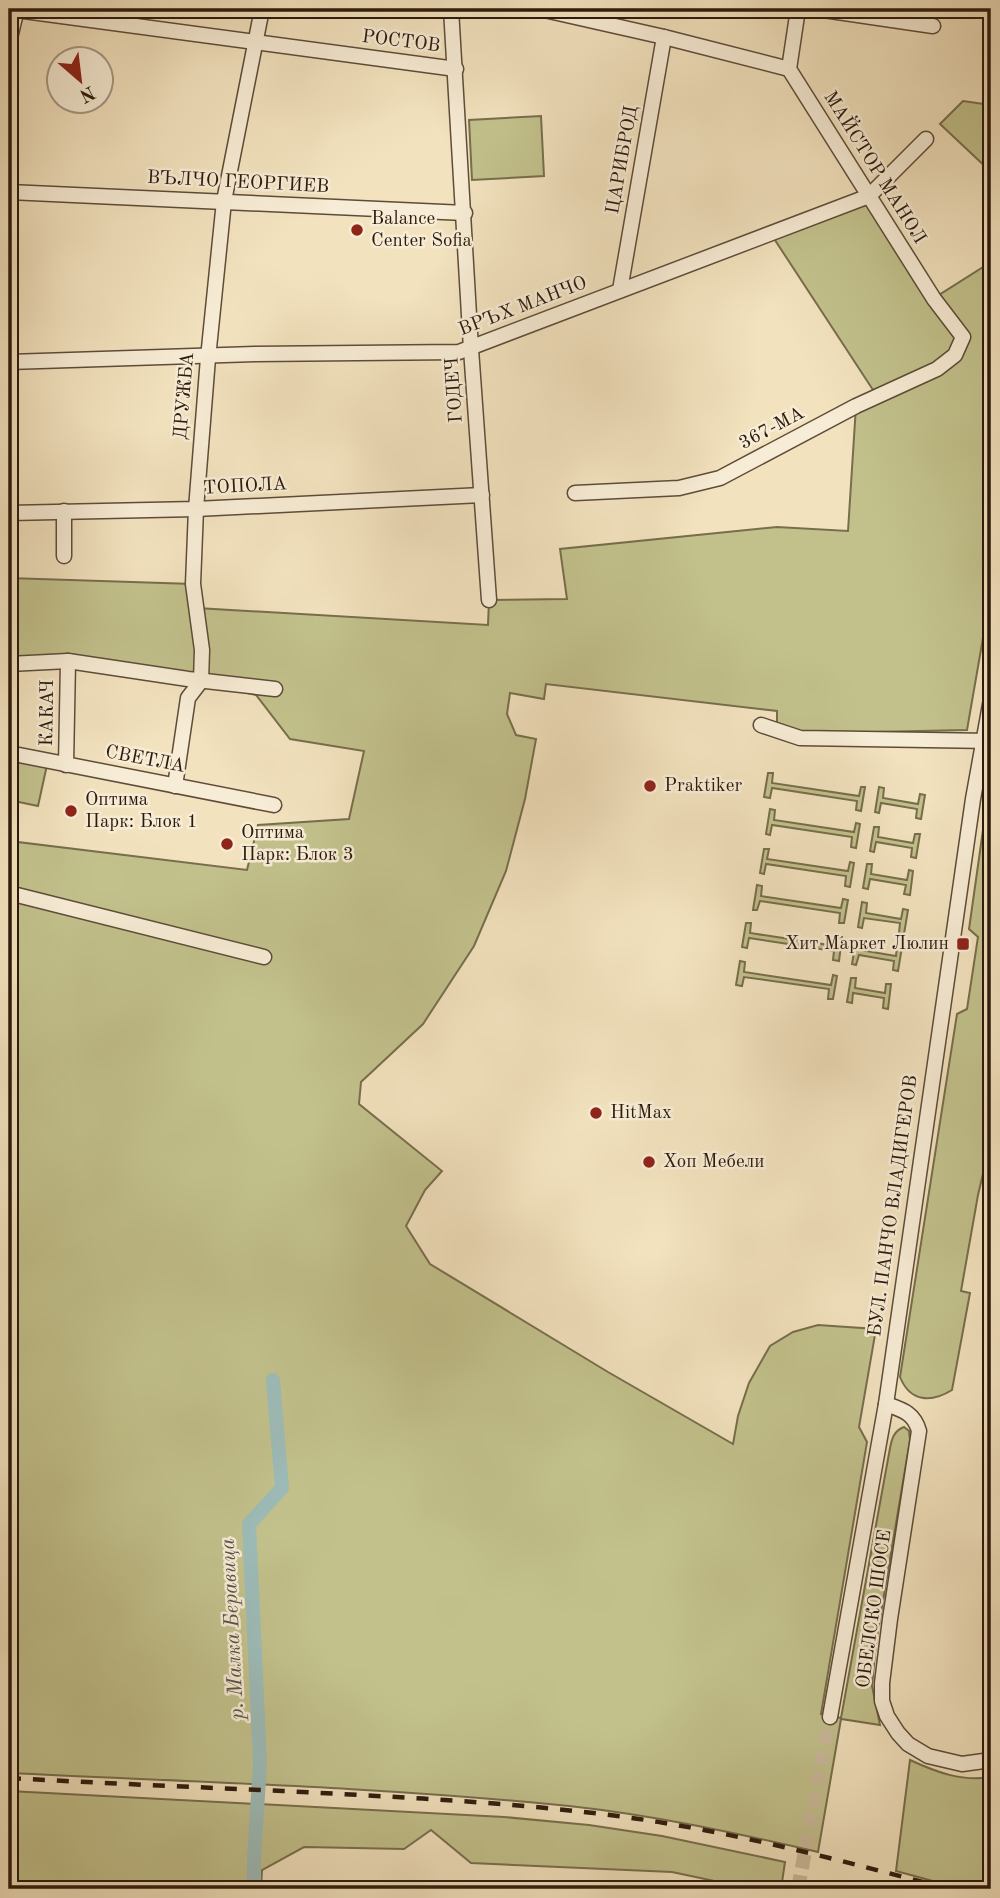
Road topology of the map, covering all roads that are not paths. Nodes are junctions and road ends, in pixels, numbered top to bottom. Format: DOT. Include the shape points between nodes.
graph roads {
  1 [pos="14,9"];
  2 [pos="262,9"];
  3 [pos="451,9"];
  4 [pos="540,9"];
  5 [pos="798,9"];
  6 [pos="817,9"];
  7 [pos="933,26"];
  8 [pos="664,37"];
  9 [pos="9,42"];
  10 [pos="257,43"];
  11 [pos="456,69"];
  12 [pos="789,69"];
  13 [pos="926,139"];
  14 [pos="9,192"];
  15 [pos="869,196"];
  16 [pos="224,201"];
  17 [pos="465,214"];
  18 [pos="620,290"];
  19 [pos="963,337"];
  20 [pos="471,349"];
  21 [pos="208,358"];
  22 [pos="9,362"];
  23 [pos="575,493"];
  24 [pos="482,495"];
  25 [pos="196,509"];
  26 [pos="64,511"];
  27 [pos="9,513"];
  28 [pos="64,556"];
  29 [pos="489,600"];
  30 [pos="68,661"];
  31 [pos="9,664"];
  32 [pos="201,681"];
  33 [pos="275,689"];
  34 [pos="991,699"];
  35 [pos="761,725"];
  36 [pos="987,741"];
  37 [pos="9,752"];
  38 [pos="66,765"];
  39 [pos="175,786"];
  40 [pos="274,805"];
  41 [pos="9,893"];
  42 [pos="264,957"];
  43 [pos="886,1404"];
  44 [pos="830,1717"];
  45 [pos="991,1760"];
  1 -- 9 [label="street"];
  1 -- 10 [label="street, РОСТОВ"];
  2 -- 10 [label="street, ДРУЖБА"];
  3 -- 11 [label="street, ГОДЕЧ"];
  4 -- 8 [label="street"];
  5 -- 12 [label="street"];
  6 -- 7 [label="street"];
  8 -- 12 [label="street"];
  8 -- 18 [label="street, ЦАРИБРОД"];
  10 -- 11 [label="street, РОСТОВ"];
  10 -- 16 [label="street, ДРУЖБА"];
  11 -- 17 [label="street, ГОДЕЧ"];
  12 -- 15 [label="street, МАЙСТОР МАНОЛ"];
  13 -- 15 [label="street, ВРЪХ МАНЧО"];
  14 -- 16 [label="street, ВЪЛЧО ГЕОРГИЕВ"];
  15 -- 18 [label="street, ВРЪХ МАНЧО"];
  15 -- 19 [label="street, МАЙСТОР МАНОЛ"];
  16 -- 17 [label="street, ВЪЛЧО ГЕОРГИЕВ"];
  16 -- 21 [label="street, ДРУЖБА"];
  17 -- 20 [label="street, ГОДЕЧ"];
  18 -- 20 [label="street, ВРЪХ МАНЧО"];
  19 -- 23 [label="street, 367-МА" via="955,355 937,369 720,478 679,488"];
  20 -- 21 [label="street, ВРЪХ МАНЧО"];
  20 -- 24 [label="street, ГОДЕЧ"];
  21 -- 22 [label="street, ВРЪХ МАНЧО"];
  21 -- 25 [label="street, ДРУЖБА"];
  24 -- 25 [label="street, ТОПОЛА"];
  24 -- 29 [label="street, ГОДЕЧ"];
  25 -- 26 [label="street, ТОПОЛА"];
  25 -- 32 [label="street, ДРУЖБА" via="193,584 202,650"];
  26 -- 27 [label="street, ТОПОЛА"];
  26 -- 28 [label="street"];
  30 -- 31 [label="street"];
  30 -- 32 [label="street"];
  30 -- 38 [label="street, КАКАЧ"];
  32 -- 33 [label="street"];
  32 -- 39 [label="street, ДРУЖБА" via="188,698"];
  34 -- 36 [label="street, БУЛ. ПАНЧО ВЛАДИГЕРОВ"];
  35 -- 36 [label="street" via="800,738"];
  36 -- 43 [label="street, БУЛ. ПАНЧО ВЛАДИГЕРОВ" via="973,799"];
  37 -- 38 [label="street, СВЕТЛА"];
  38 -- 39 [label="street, СВЕТЛА"];
  39 -- 40 [label="street, СВЕТЛА"];
  41 -- 42 [label="street"];
  43 -- 44 [label="street, БУЛ. ПАНЧО ВЛАДИГЕРОВ"];
  43 -- 45 [label="street, ОБЕЛСКО ШОСЕ" via="906,1411 919,1431 882,1683 887,1716 908,1744 928,1756 962,1764"];
}
